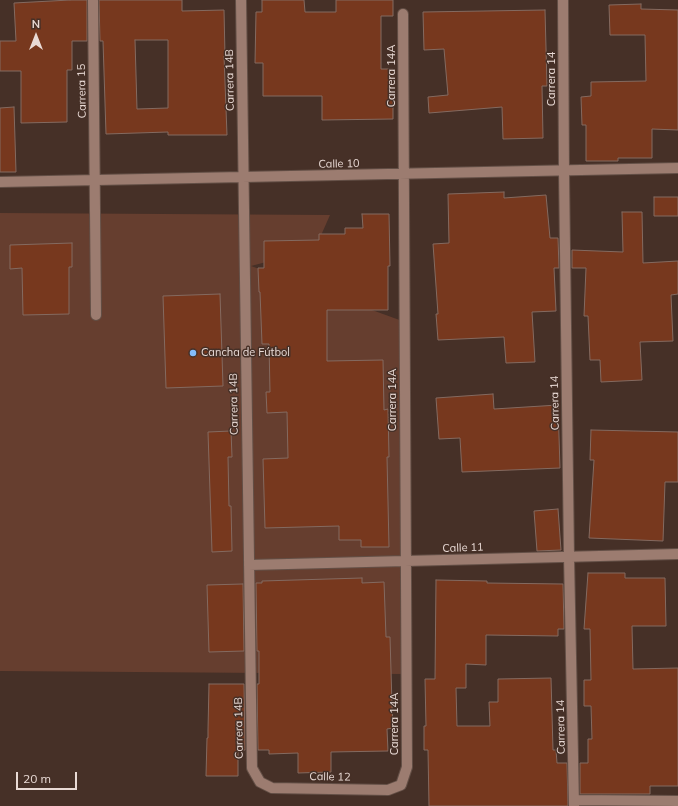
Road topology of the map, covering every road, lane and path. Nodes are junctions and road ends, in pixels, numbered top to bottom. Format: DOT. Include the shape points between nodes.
graph roads {
  1 [pos="241,0"];
  2 [pos="563,0"];
  3 [pos="93,1"];
  4 [pos="403,14"];
  5 [pos="678,168"];
  6 [pos="564,170"];
  7 [pos="404,174"];
  8 [pos="243,178"];
  9 [pos="95,180"];
  10 [pos="0,182"];
  11 [pos="96,315"];
  12 [pos="678,554"];
  13 [pos="569,557"];
  14 [pos="406,561"];
  15 [pos="249,565"];
  16 [pos="260,782"];
  17 [pos="401,785"];
  18 [pos="678,801"];
  19 [pos="574,803"];
  1 -- 8 [label="street, Carrera 14B"];
  2 -- 6 [label="street, Carrera 14"];
  3 -- 9 [label="street, Carrera 15"];
  4 -- 7 [label="street, Carrera 14A"];
  5 -- 6 [label="street, Calle 10"];
  6 -- 7 [label="street, Calle 10"];
  6 -- 13 [label="street, Carrera 14"];
  7 -- 8 [label="street, Calle 10"];
  7 -- 14 [label="street, Carrera 14A"];
  8 -- 9 [label="street, Calle 10"];
  8 -- 15 [label="street, Carrera 14B"];
  9 -- 10 [label="street, Calle 10"];
  9 -- 11 [label="street, Carrera 15"];
  12 -- 13 [label="street, Calle 11"];
  13 -- 14 [label="street, Calle 11"];
  13 -- 19 [label="street, Carrera 14"];
  14 -- 15 [label="street, Calle 11"];
  14 -- 17 [label="street, Carrera 14A" via="407,767"];
  15 -- 16 [label="street, Carrera 14B" via="252,768"];
  16 -- 17 [label="street, Calle 12" via="272,788 288,789 388,790"];
  18 -- 19 [label="street"];
}
